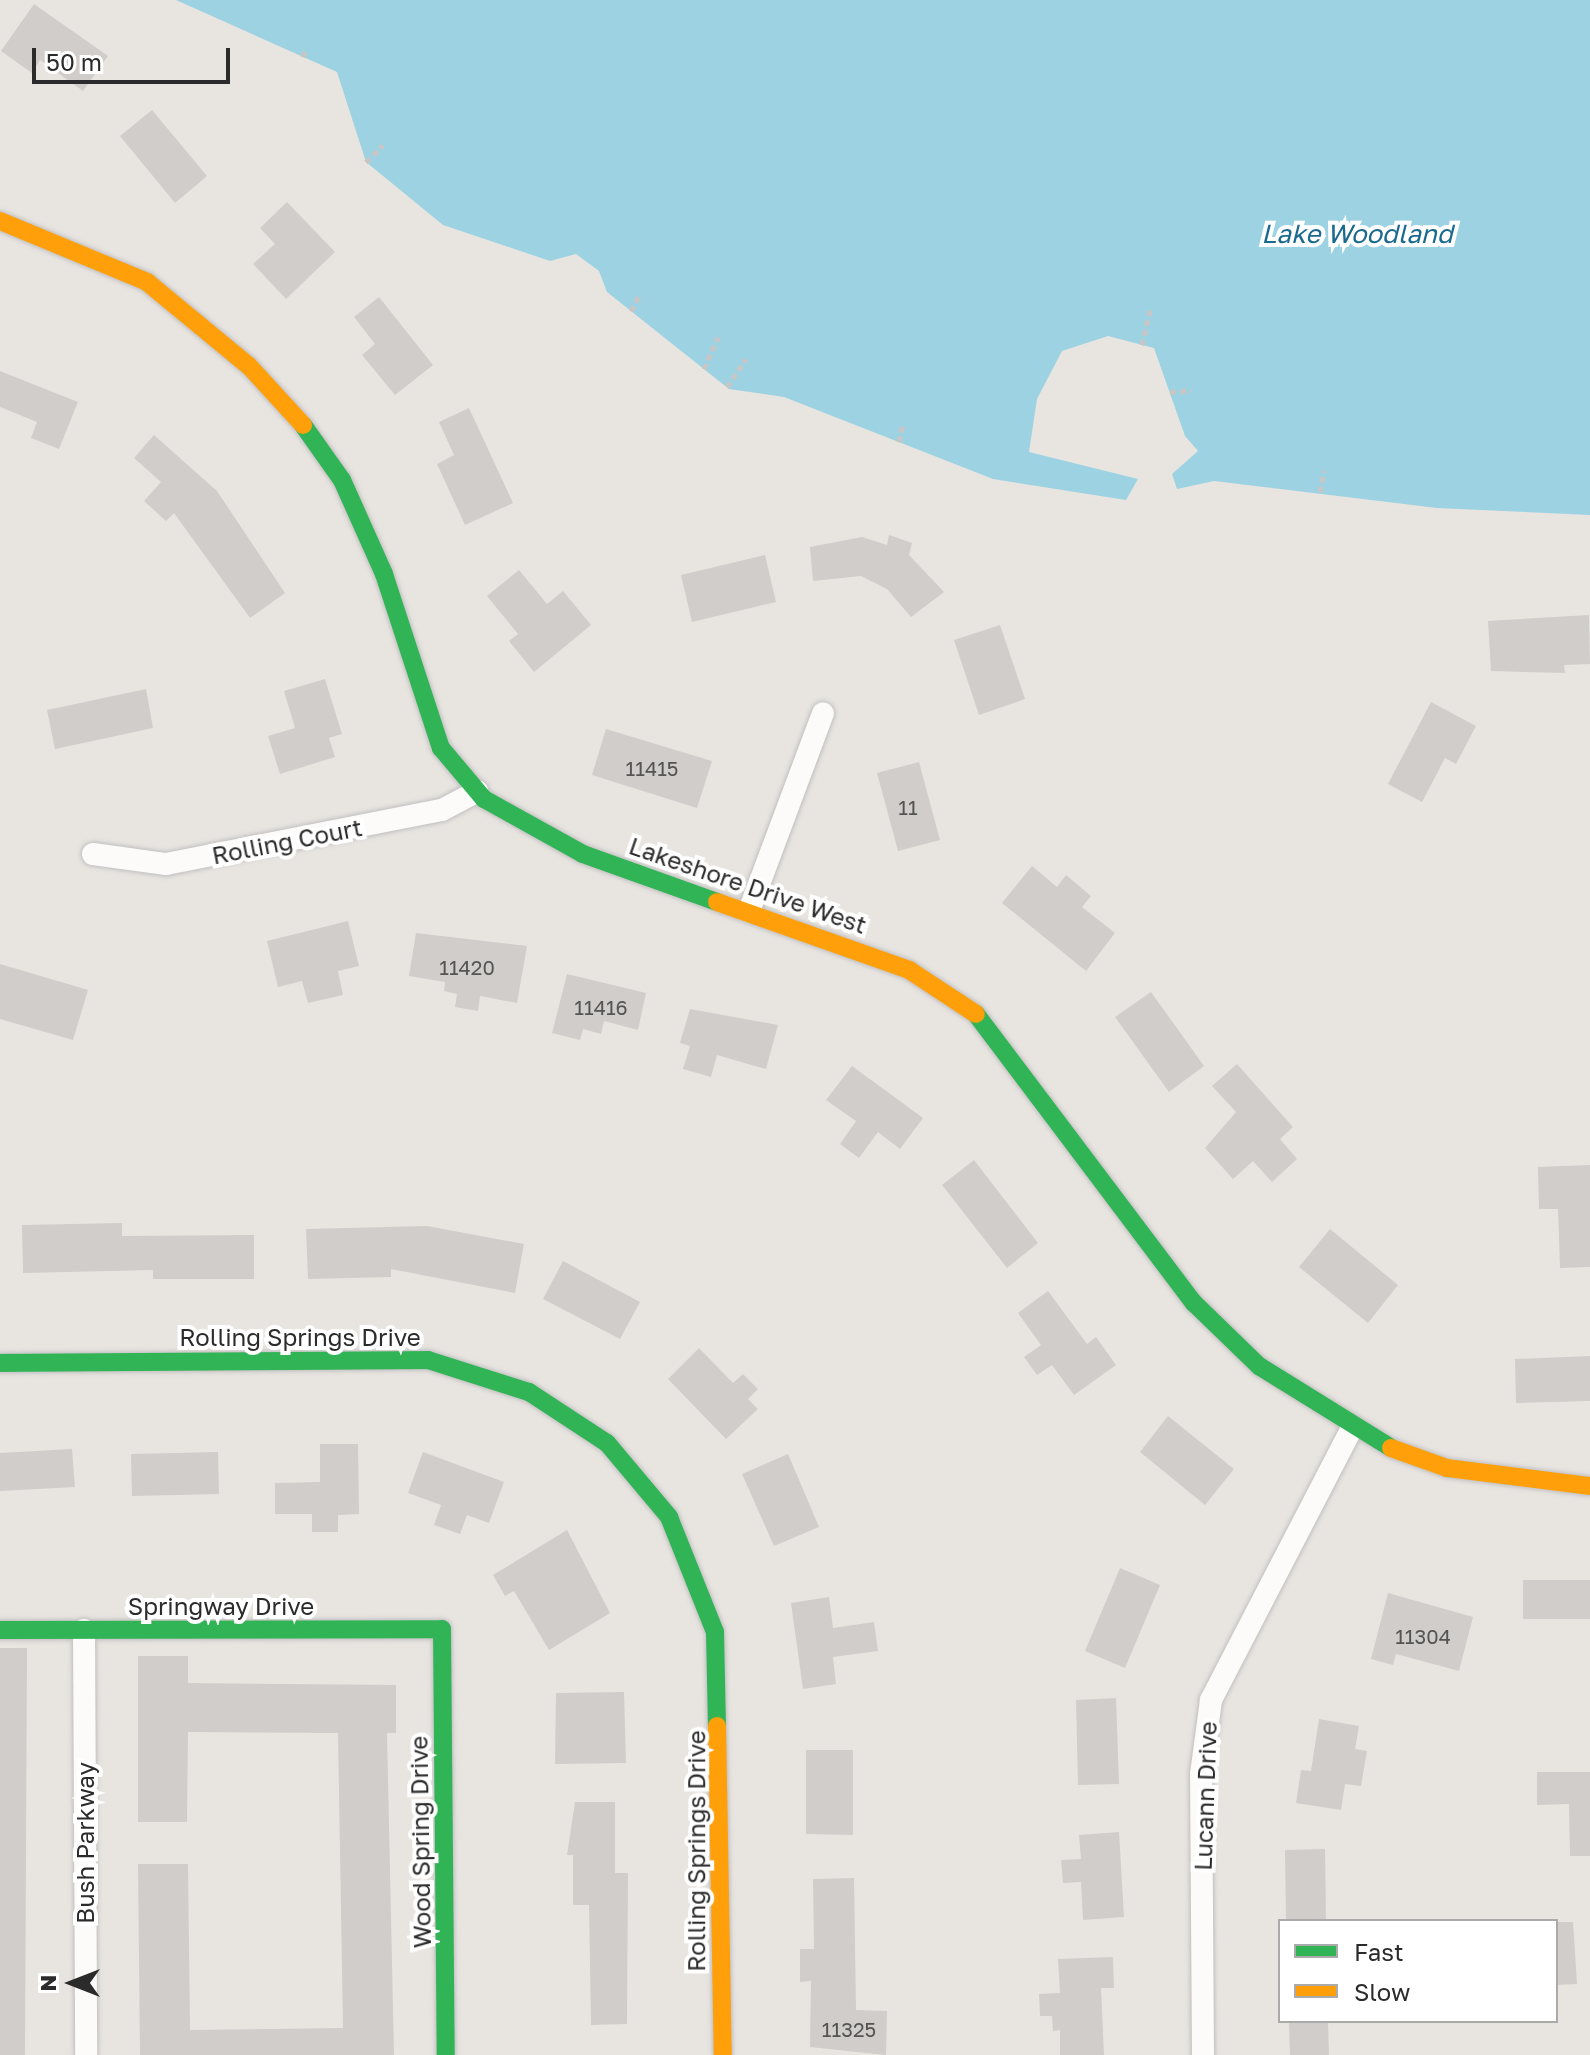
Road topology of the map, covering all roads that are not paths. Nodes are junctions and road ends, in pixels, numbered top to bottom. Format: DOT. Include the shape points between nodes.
graph roads {
  1 [pos="0,221"];
  2 [pos="823,713"];
  3 [pos="477,791"];
  4 [pos="93,854"];
  5 [pos="749,911"];
  6 [pos="0,1363"];
  7 [pos="1352,1428"];
  8 [pos="1590,1486"];
  9 [pos="442,1629"];
  10 [pos="0,1630"];
  11 [pos="84,1630"];
  12 [pos="86,2055"];
  13 [pos="446,2055"];
  14 [pos="723,2055"];
  15 [pos="1203,2055"];
  1 -- 3 [label="street, Lakeshore Drive West" via="147,282 249,366 297,417 342,480 384,574 428,722"];
  2 -- 5 [label="street"];
  3 -- 4 [label="street, Rolling Court" via="442,810 166,864"];
  3 -- 5 [label="street, Lakeshore Drive West" via="516,822 583,854"];
  5 -- 7 [label="street, Lakeshore Drive West" via="909,970 972,1010 1007,1047 1194,1303 1259,1366"];
  6 -- 14 [label="street, Rolling Springs Drive" via="428,1360 529,1392 607,1443 669,1517 715,1632"];
  7 -- 8 [label="street, Lakeshore Drive West" via="1447,1468"];
  7 -- 15 [label="street, Lucann Drive" via="1211,1700 1201,1774"];
  9 -- 11 [label="street, Springway Drive"];
  9 -- 13 [label="street, Wood Spring Drive"];
  10 -- 11 [label="street, Springway Drive"];
  11 -- 12 [label="street, Bush Parkway"];
}
